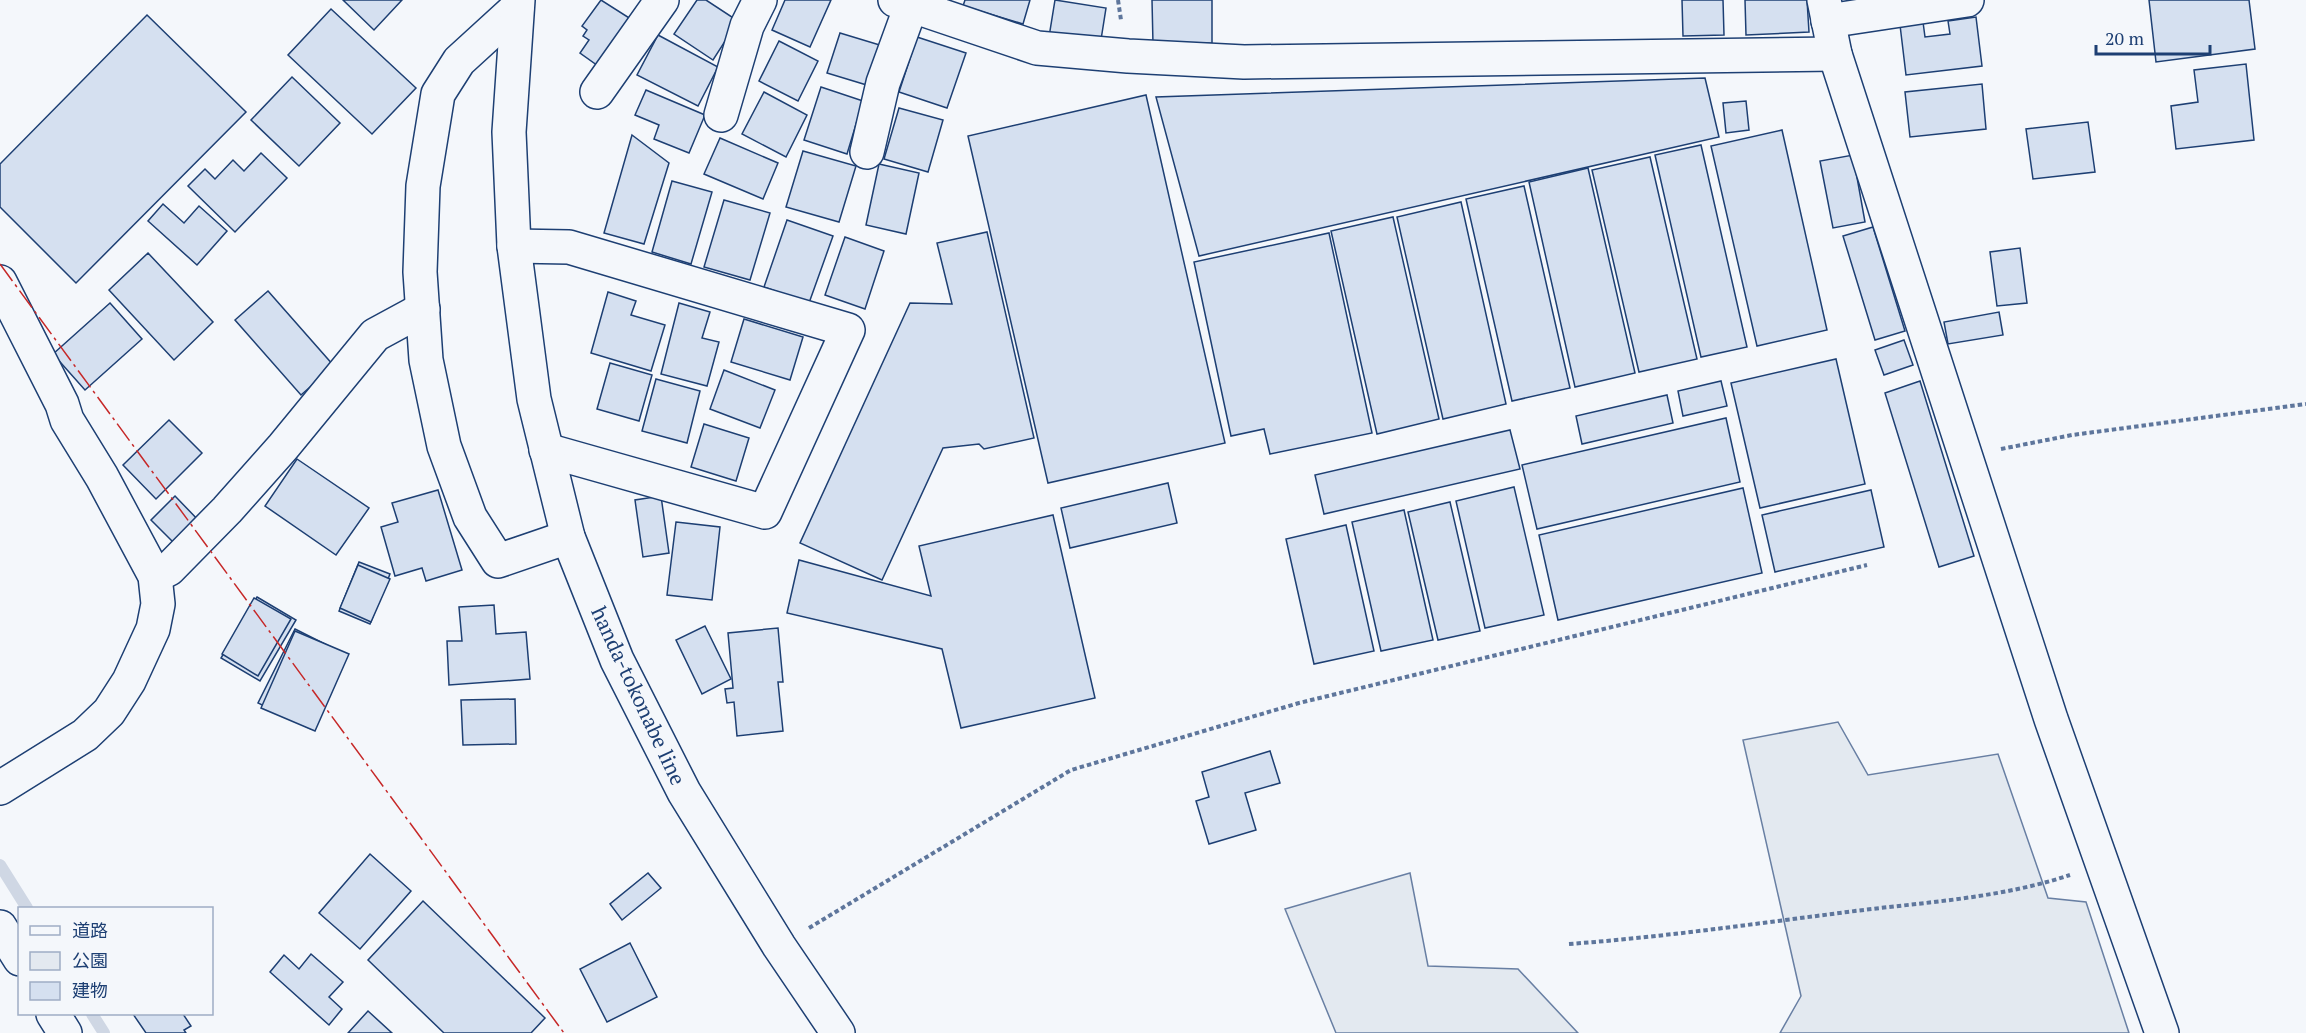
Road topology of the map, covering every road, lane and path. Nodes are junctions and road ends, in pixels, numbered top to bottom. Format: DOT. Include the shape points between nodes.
graph roads {
  1 [pos="662,0"];
  2 [pos="760,0"];
  3 [pos="1966,0"];
  4 [pos="903,3"];
  5 [pos="517,4"];
  6 [pos="1826,10"];
  7 [pos="1835,54"];
  8 [pos="597,92"];
  9 [pos="721,116"];
  10 [pos="867,152"];
  11 [pos="514,246"];
  12 [pos="0,282"];
  13 [pos="423,309"];
  14 [pos="2306,404"];
  15 [pos="546,450"];
  16 [pos="1966,457"];
  17 [pos="568,537"];
  18 [pos="1867,566"];
  19 [pos="155,576"];
  20 [pos="0,788"];
  21 [pos="2102,865"];
  22 [pos="0,927"];
  23 [pos="1569,944"];
  24 [pos="779,946"];
  25 [pos="18,956"];
  26 [pos="54,1015"];
  27 [pos="65,1033"];
  28 [pos="838,1033"];
  29 [pos="2162,1033"];
  1 -- 8 [label="street"];
  2 -- 9 [label="street" via="747,26"];
  3 -- 6 [label="street"];
  4 -- 7 [label="street" via="1037,48 1128,56 1244,62"];
  4 -- 10 [label="street"];
  5 -- 11 [label="street, handa-tokonabe line" via="509,132"];
  5 -- 13 [label="street" via="459,61 438,94 423,186"];
  6 -- 7 [label="street"];
  7 -- 16 [label="street"];
  11 -- 15 [label="street, handa-tokonabe line" via="534,399"];
  11 -- 15 [label="street" via="569,247 848,330 765,512"];
  12 -- 19 [label="street" via="67,420"];
  13 -- 17 [label="street" via="426,360 444,446 470,518 498,561"];
  13 -- 19 [label="street" via="375,335 227,510 169,569"];
  14 -- 16 [label="path" via="2072,435"];
  15 -- 17 [label="street, handa-tokonabe line"];
  16 -- 21 [label="street"];
  17 -- 24 [label="street, handa-tokonabe line" via="617,660 684,792"];
  18 -- 24 [label="path" via="1299,703 1071,770"];
  19 -- 20 [label="street" via="158,604 153,629 129,681 109,712 85,735"];
  21 -- 23 [label="path" via="2034,887 1978,896"];
  21 -- 29 [label="street"];
  22 -- 25 [label="street"];
  24 -- 28 [label="street, handa-tokonabe line"];
  26 -- 27 [label="street"];
}
